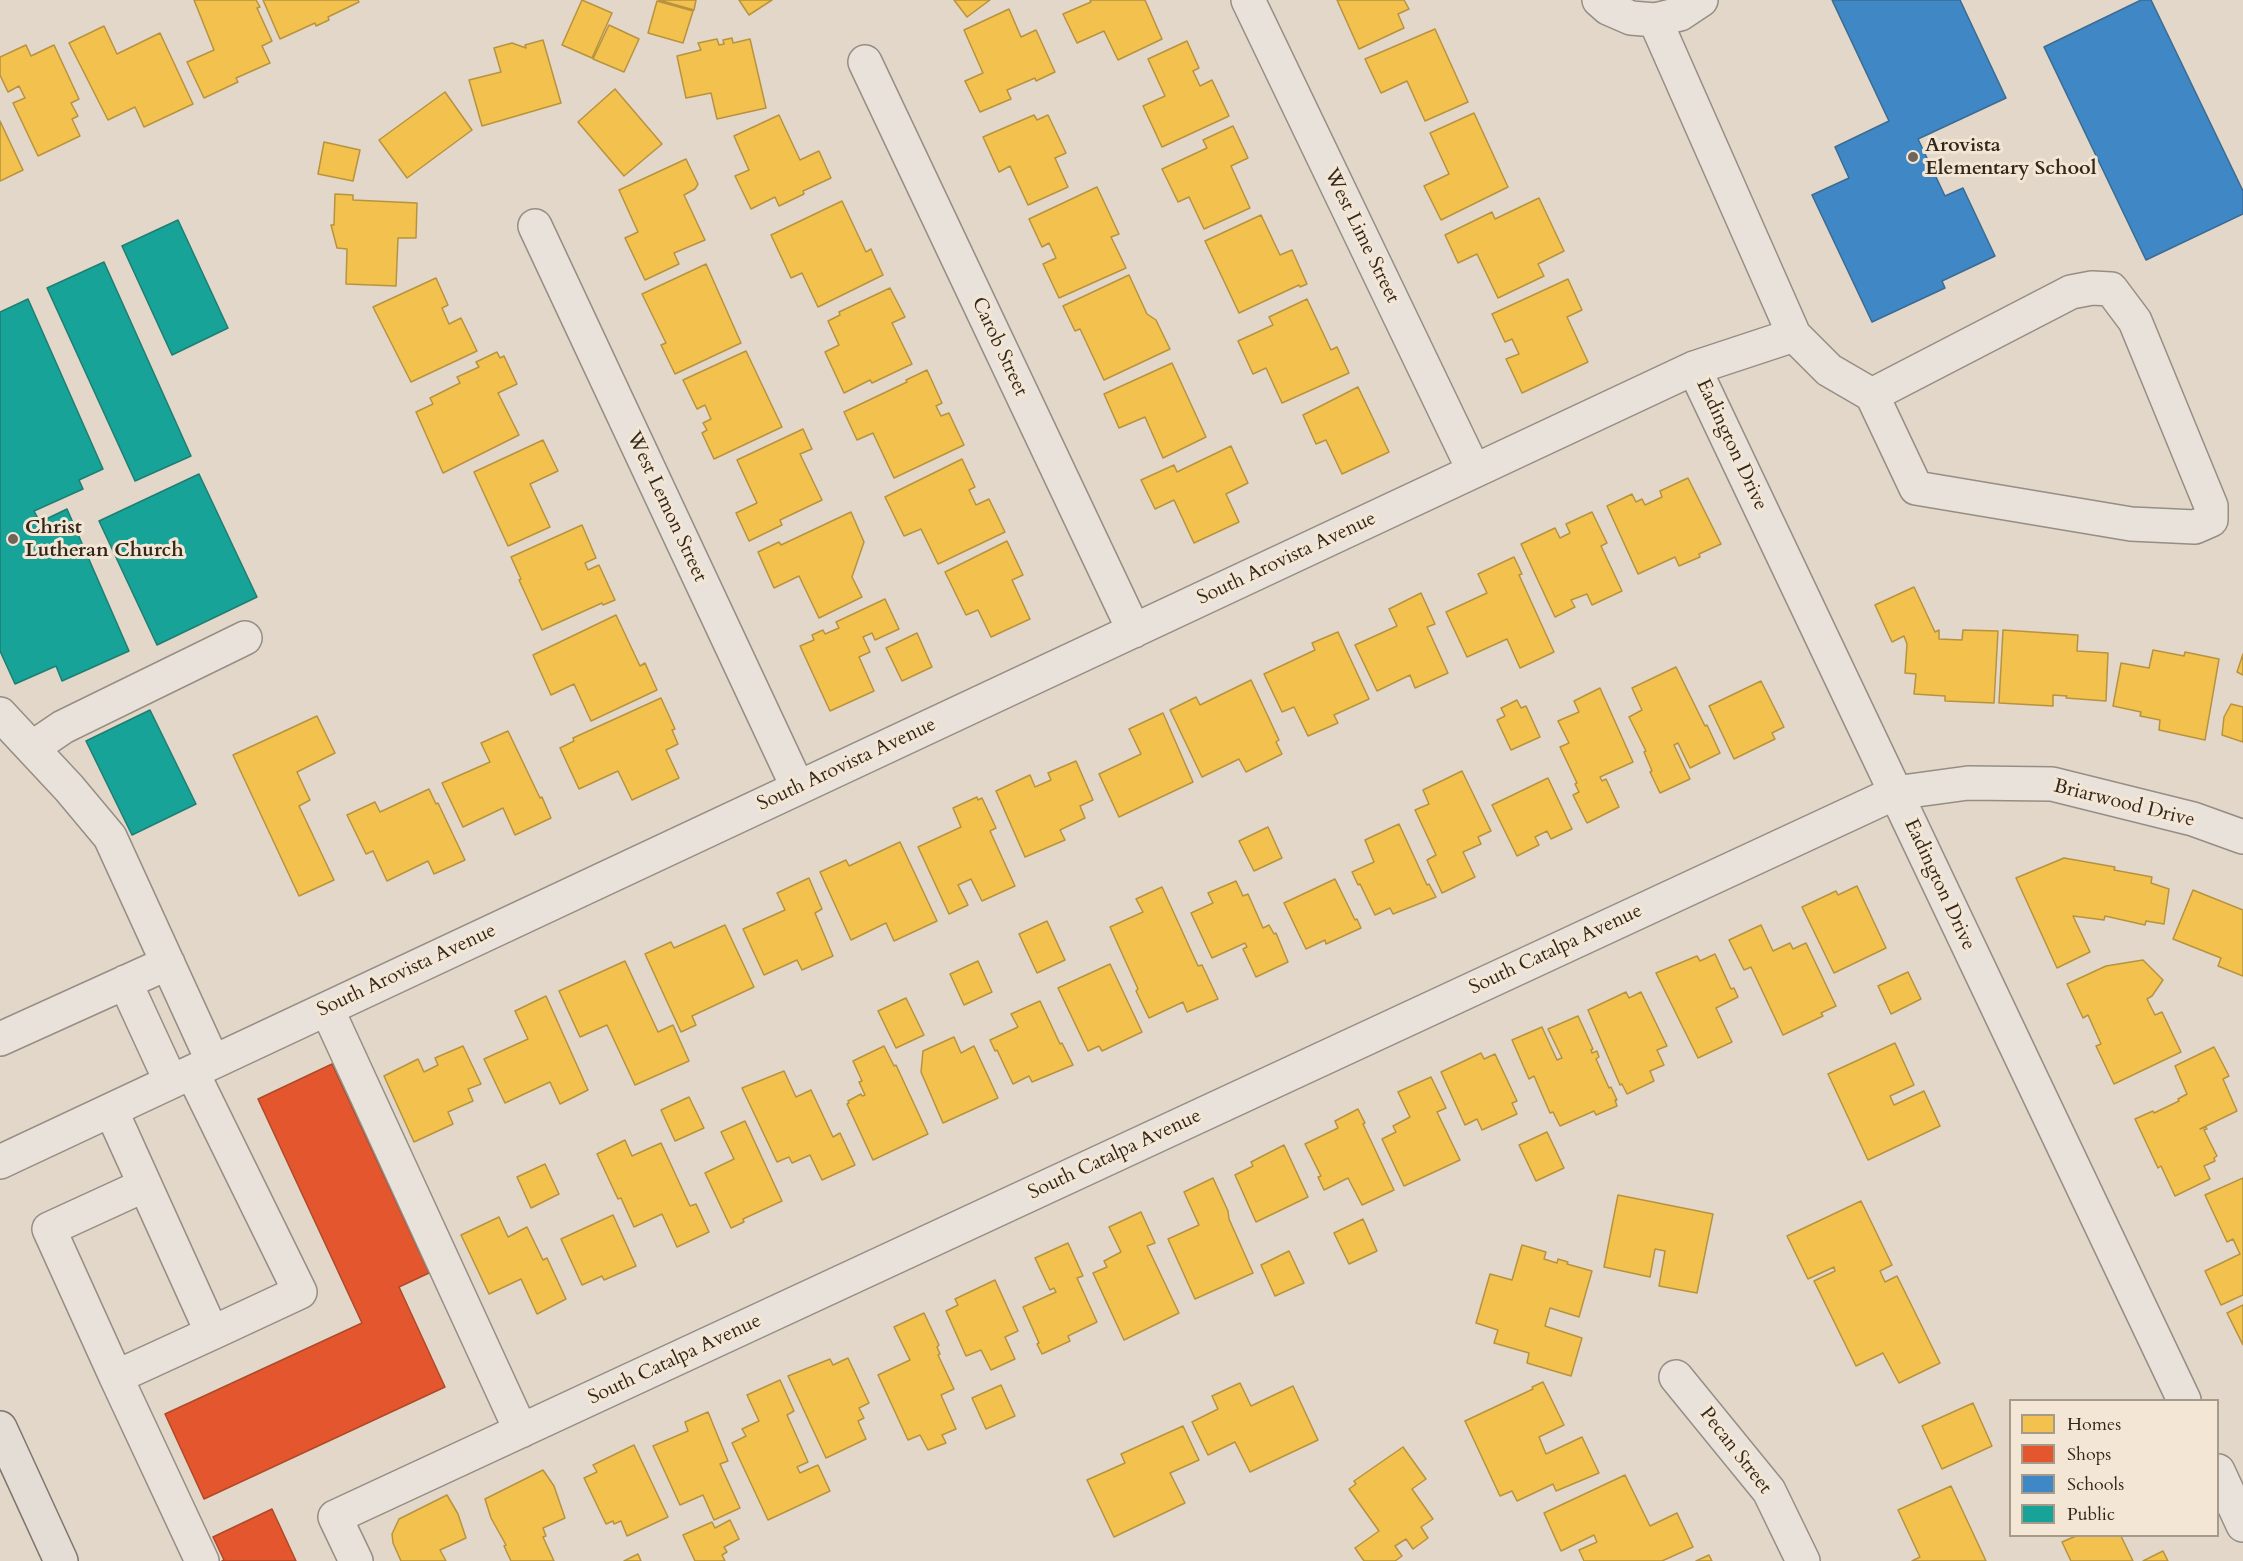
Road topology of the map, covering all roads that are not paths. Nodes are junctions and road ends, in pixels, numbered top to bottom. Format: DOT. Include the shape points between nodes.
graph roads {
  1 [pos="1248,0"];
  2 [pos="1599,0"];
  3 [pos="1701,0"];
  4 [pos="1655,20"];
  5 [pos="865,62"];
  6 [pos="535,226"];
  7 [pos="1794,335"];
  8 [pos="1694,368"];
  9 [pos="1872,395"];
  10 [pos="1474,471"];
  11 [pos="1134,631"];
  12 [pos="245,638"];
  13 [pos="0,714"];
  14 [pos="32,748"];
  15 [pos="798,788"];
  16 [pos="1895,792"];
  17 [pos="2243,837"];
  18 [pos="168,963"];
  19 [pos="125,982"];
  20 [pos="327,1009"];
  21 [pos="0,1039"];
  22 [pos="192,1072"];
  23 [pos="111,1110"];
  24 [pos="0,1162"];
  25 [pos="145,1185"];
  26 [pos="212,1333"];
  27 [pos="116,1377"];
  28 [pos="1676,1377"];
  29 [pos="2183,1399"];
  30 [pos="0,1428"];
  31 [pos="521,1431"];
  32 [pos="2219,1475"];
  33 [pos="2243,1525"];
  34 [pos="61,1561"];
  35 [pos="202,1561"];
  36 [pos="356,1561"];
  37 [pos="1803,1561"];
  1 -- 10 [label="street, West Lime Street"];
  2 -- 4 [label="street" via="1630,18"];
  3 -- 4 [label="street" via="1680,14"];
  4 -- 7 [label="street"];
  5 -- 11 [label="street, Carob Street"];
  6 -- 15 [label="street, West Lemon Street"];
  7 -- 8 [label="street, South Arovista Avenue"];
  7 -- 9 [label="street" via="1829,370"];
  8 -- 10 [label="street, South Arovista Avenue"];
  8 -- 16 [label="street, Eadington Drive"];
  9 -- 9 [label="street" via="1916,488 2131,524 2195,527 2211,520 2211,506 2135,321 2111,289 2071,292"];
  10 -- 11 [label="street, South Arovista Avenue"];
  11 -- 15 [label="street, South Arovista Avenue"];
  12 -- 14 [label="street" via="63,727"];
  13 -- 14 [label="street"];
  14 -- 18 [label="street" via="110,837"];
  15 -- 20 [label="street, South Arovista Avenue"];
  16 -- 17 [label="street, Briarwood Drive" via="1968,783 2052,784 2193,819"];
  16 -- 29 [label="street, Eadington Drive"];
  16 -- 31 [label="street, South Catalpa Avenue"];
  18 -- 19 [label="street"];
  18 -- 22 [label="street"];
  19 -- 21 [label="street"];
  19 -- 22 [label="street"];
  20 -- 22 [label="street, South Arovista Avenue"];
  20 -- 31 [label="street"];
  22 -- 23 [label="street, South Arovista Avenue"];
  22 -- 26 [label="street" via="300,1292"];
  23 -- 24 [label="street, South Arovista Avenue"];
  23 -- 25 [label="street"];
  25 -- 26 [label="street"];
  25 -- 27 [label="street" via="49,1229"];
  26 -- 27 [label="street"];
  27 -- 35 [label="street"];
  28 -- 37 [label="street, Pecan Street" via="1769,1491"];
  30 -- 34 [label="main road"];
  31 -- 36 [label="street, South Catalpa Avenue" via="335,1517"];
  32 -- 33 [label="street"];
}
